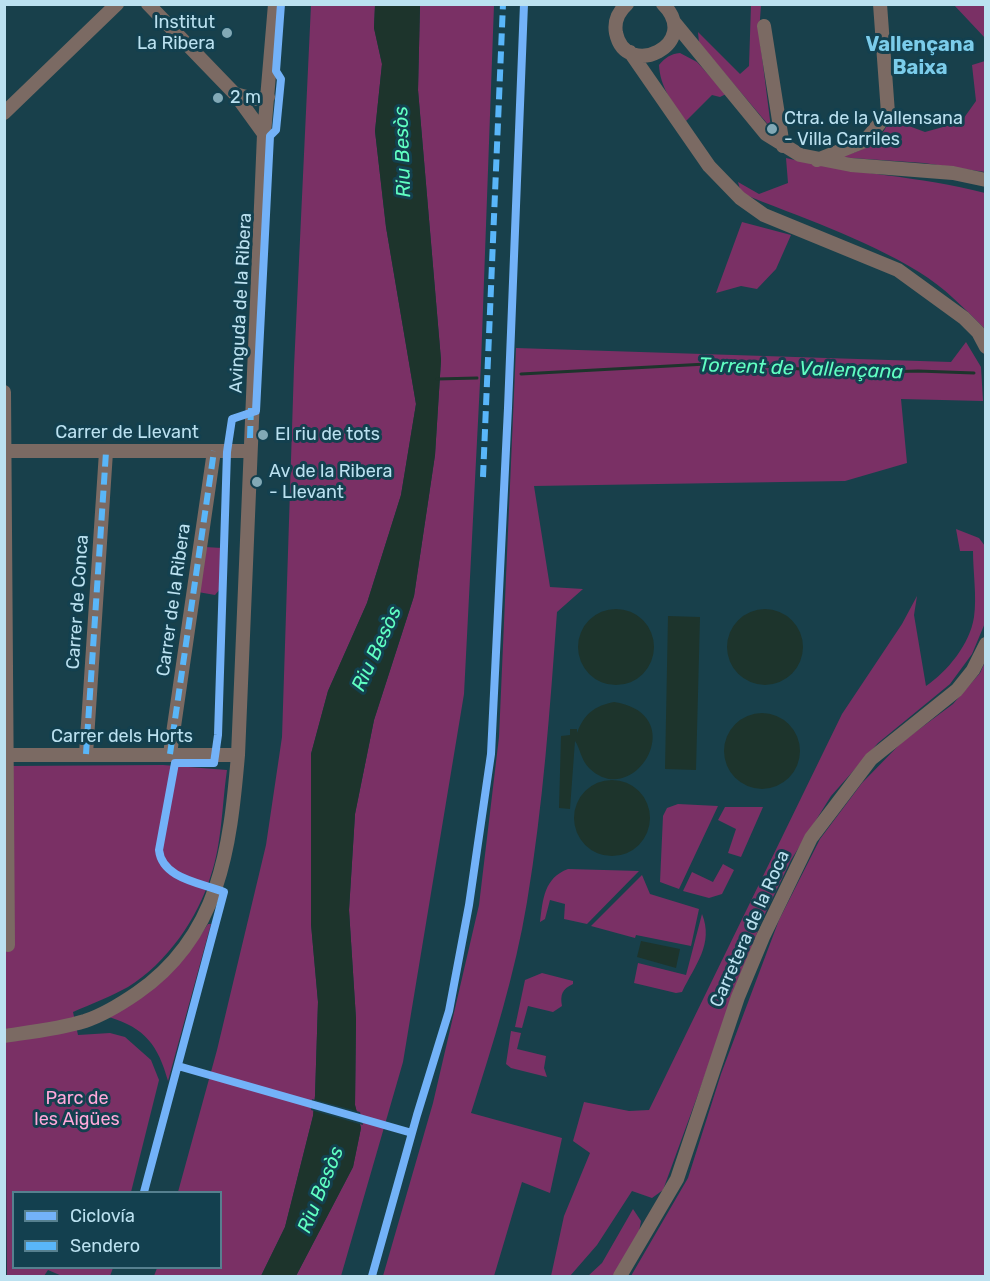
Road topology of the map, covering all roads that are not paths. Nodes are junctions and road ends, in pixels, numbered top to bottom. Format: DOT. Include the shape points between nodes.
graph roads {
  1 [pos="117,4"];
  2 [pos="148,4"];
  3 [pos="275,4"];
  4 [pos="627,4"];
  5 [pos="663,4"];
  6 [pos="880,4"];
  7 [pos="674,22"];
  8 [pos="764,26"];
  9 [pos="670,42"];
  10 [pos="697,50"];
  11 [pos="630,52"];
  12 [pos="652,55"];
  13 [pos="650,79"];
  14 [pos="235,94"];
  15 [pos="268,97"];
  16 [pos="4,113"];
  17 [pos="264,134"];
  18 [pos="783,146"];
  19 [pos="816,160"];
  20 [pos="986,180"];
  21 [pos="986,347"];
  22 [pos="4,392"];
  23 [pos="5,450"];
  24 [pos="214,451"];
  25 [pos="250,451"];
  26 [pos="106,452"];
  27 [pos="986,644"];
  28 [pos="86,754"];
  29 [pos="170,754"];
  30 [pos="6,755"];
  31 [pos="238,755"];
  32 [pos="8,945"];
  33 [pos="4,1036"];
  34 [pos="620,1276"];
  1 -- 16 [label="street"];
  2 -- 14 [label="street"];
  3 -- 15 [label="street, Avinguda de la Ribera"];
  4 -- 11 [label="street" via="617,18 616,31 620,44"];
  5 -- 7 [label="street"];
  6 -- 19 [label="street" via="888,113 865,141"];
  7 -- 9 [label="street"];
  7 -- 10 [label="street"];
  8 -- 18 [label="street"];
  9 -- 10 [label="street"];
  9 -- 12 [label="street"];
  10 -- 18 [label="street" via="759,126"];
  11 -- 12 [label="street"];
  11 -- 13 [label="street"];
  12 -- 13 [label="street"];
  13 -- 21 [label="street" via="709,166 740,198 764,215 898,270 964,318"];
  14 -- 15 [label="street" via="254,99"];
  14 -- 17 [label="street"];
  15 -- 17 [label="street, Avinguda de la Ribera"];
  17 -- 25 [label="street, Avinguda de la Ribera"];
  18 -- 19 [label="street"];
  19 -- 20 [label="street" via="953,173"];
  22 -- 23 [label="street"];
  23 -- 26 [label="street, Carrer de Llevant"];
  23 -- 30 [label="street"];
  24 -- 25 [label="street, Carrer de Llevant"];
  24 -- 26 [label="street, Carrer de Llevant"];
  24 -- 29 [label="street, Carrer de la Ribera"];
  25 -- 31 [label="street, Avinguda de la Ribera"];
  26 -- 28 [label="street, Carrer de Conca"];
  27 -- 34 [label="street, Carretera de la Roca" via="957,690 871,759 811,838 738,997 677,1179"];
  28 -- 29 [label="street, Carrer dels Horts"];
  28 -- 30 [label="street, Carrer dels Horts"];
  29 -- 31 [label="street, Carrer dels Horts"];
  30 -- 32 [label="street"];
  31 -- 33 [label="street, Avinguda de la Ribera" via="217,889 190,941 156,979 109,1010 85,1021"];
}
